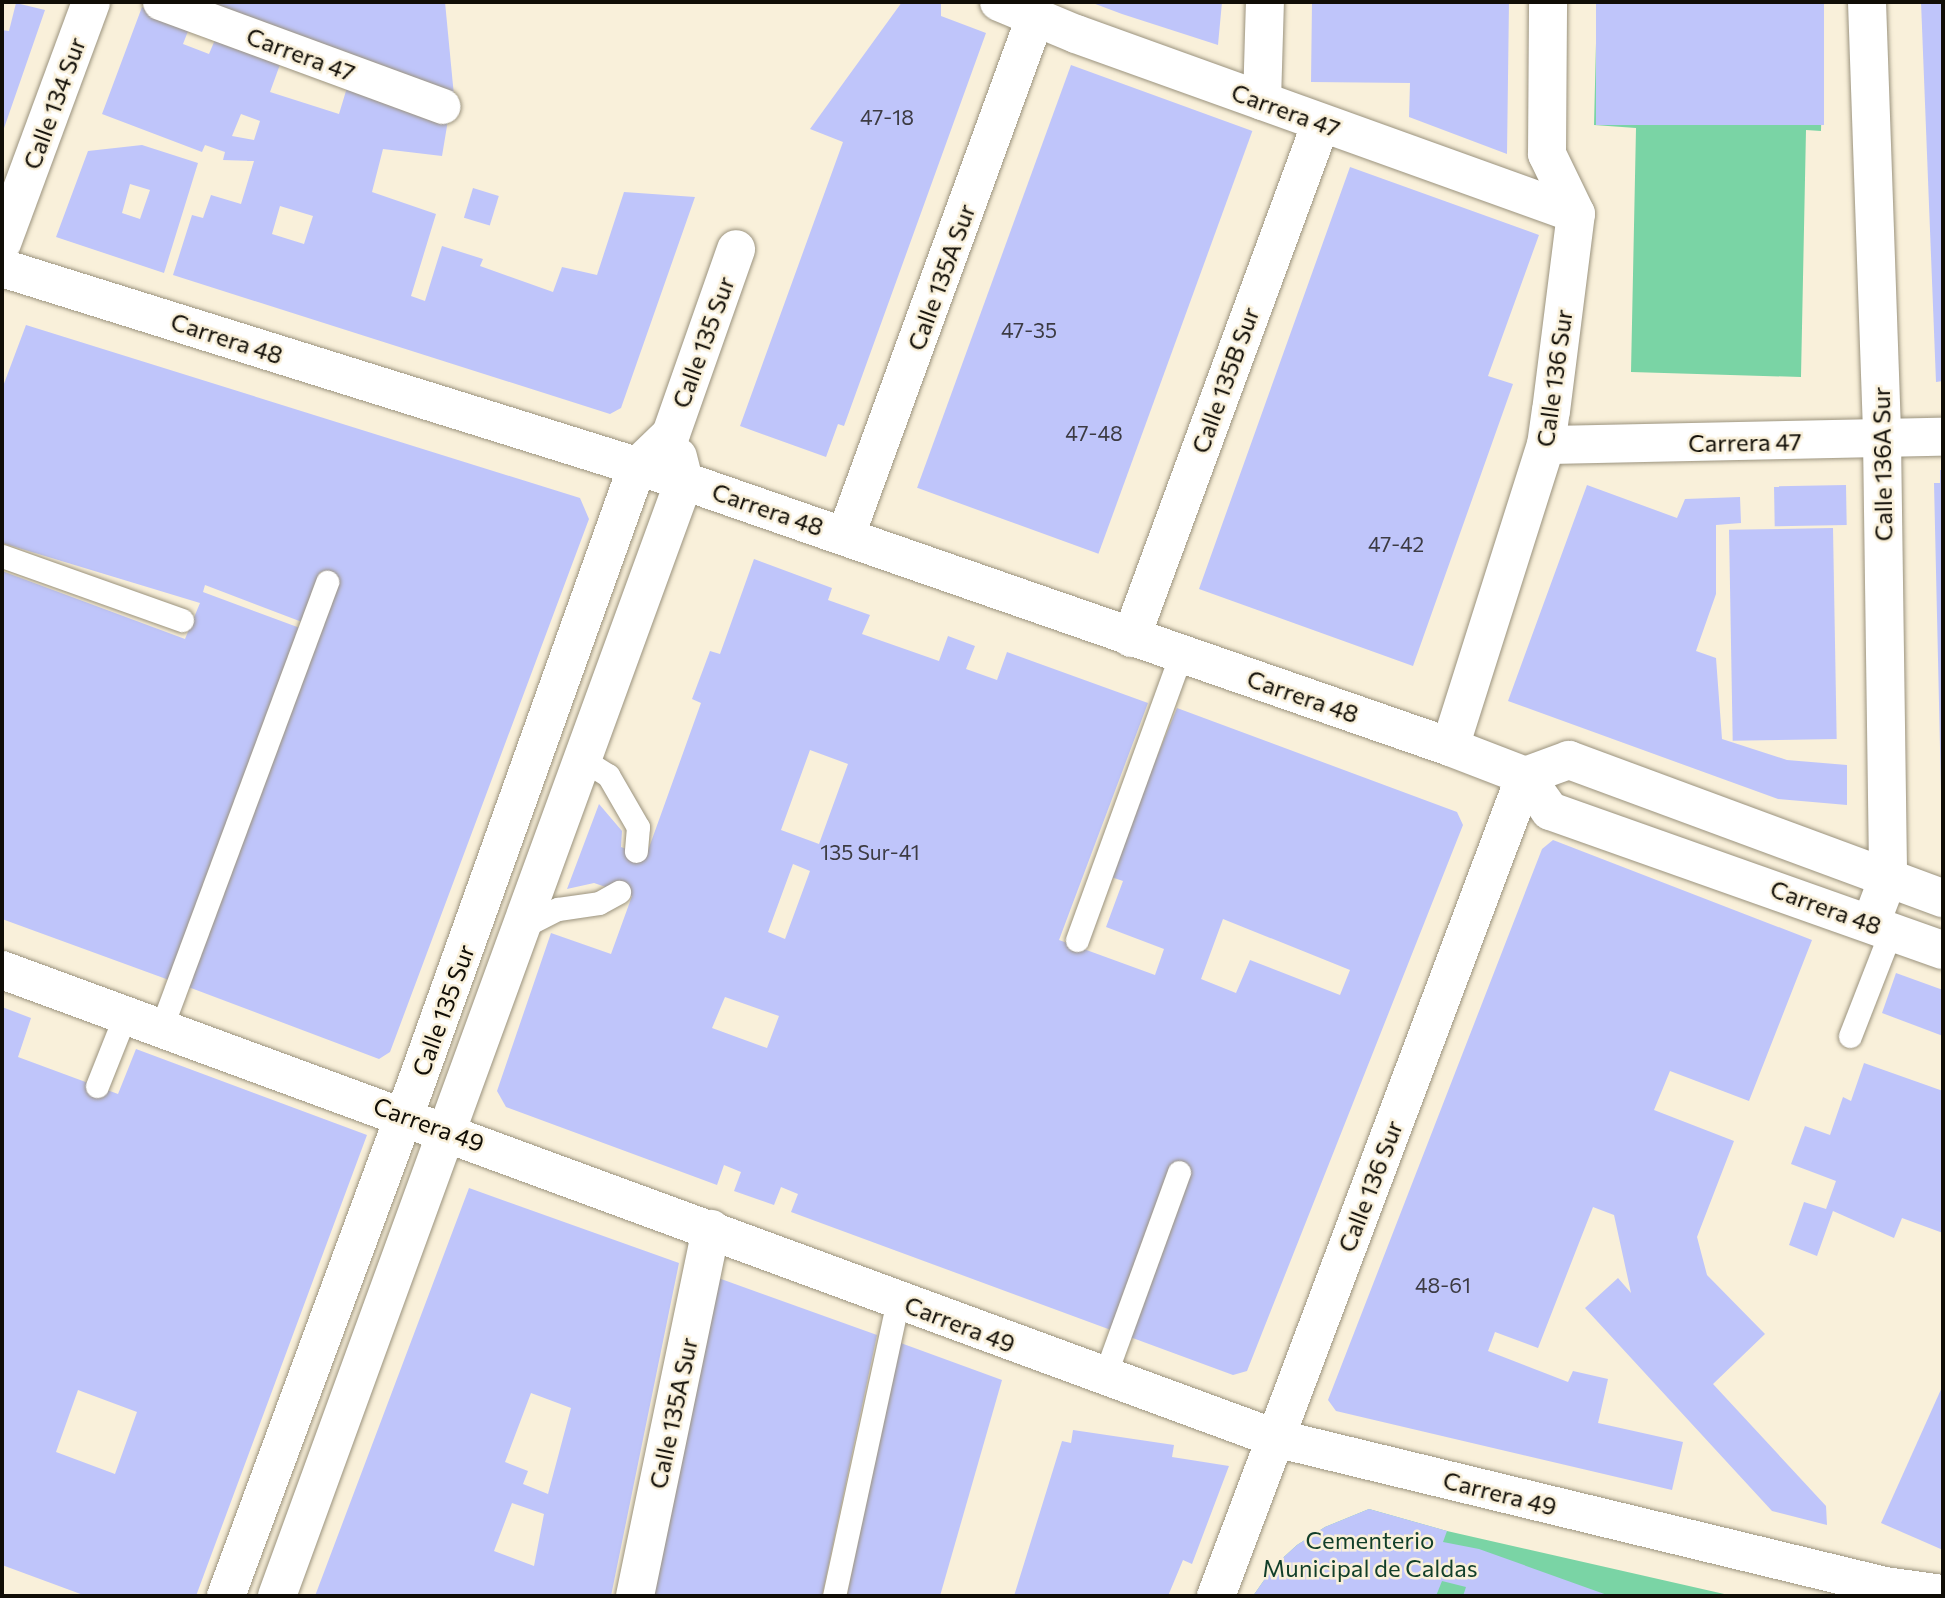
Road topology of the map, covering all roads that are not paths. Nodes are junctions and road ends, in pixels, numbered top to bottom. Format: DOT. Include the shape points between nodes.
graph roads {
  1 [pos="91,2"];
  2 [pos="160,2"];
  3 [pos="999,2"];
  4 [pos="1265,2"];
  5 [pos="1548,2"];
  6 [pos="1867,2"];
  7 [pos="1035,18"];
  8 [pos="1262,101"];
  9 [pos="442,106"];
  10 [pos="1321,123"];
  11 [pos="1576,214"];
  12 [pos="2,243"];
  13 [pos="736,249"];
  14 [pos="2,268"];
  15 [pos="671,434"];
  16 [pos="1943,437"];
  17 [pos="1882,439"];
  18 [pos="1546,445"];
  19 [pos="637,467"];
  20 [pos="684,481"];
  21 [pos="846,535"];
  22 [pos="2,556"];
  23 [pos="327,582"];
  24 [pos="182,620"];
  25 [pos="1131,638"];
  26 [pos="1181,655"];
  27 [pos="1450,747"];
  28 [pos="582,759"];
  29 [pos="1525,776"];
  30 [pos="636,851"];
  31 [pos="1888,878"];
  32 [pos="619,892"];
  33 [pos="1943,898"];
  34 [pos="524,926"];
  35 [pos="1881,927"];
  36 [pos="1077,940"];
  37 [pos="1943,950"];
  38 [pos="2,970"];
  39 [pos="125,1013"];
  40 [pos="162,1026"];
  41 [pos="1850,1036"];
  42 [pos="97,1086"];
  43 [pos="404,1114"];
  44 [pos="446,1130"];
  45 [pos="1179,1172"];
  46 [pos="711,1229"];
  47 [pos="898,1300"];
  48 [pos="1104,1378"];
  49 [pos="1275,1438"];
  50 [pos="1884,1591"];
  51 [pos="1943,1594"];
  52 [pos="226,1596"];
  53 [pos="277,1596"];
  54 [pos="635,1596"];
  55 [pos="834,1596"];
  56 [pos="1216,1596"];
  1 -- 12 [label="street, Calle 134 Sur"];
  2 -- 9 [label="street, Carrera 47"];
  3 -- 7 [label="street, Carrera 47"];
  4 -- 8 [label="street"];
  5 -- 11 [label="street" via="1547,154"];
  6 -- 17 [label="street, Calle 136A Sur"];
  7 -- 8 [label="street, Carrera 47"];
  7 -- 21 [label="street, Calle 135A Sur"];
  8 -- 10 [label="street, Carrera 47"];
  10 -- 11 [label="street, Carrera 47"];
  10 -- 25 [label="street, Calle 135B Sur"];
  11 -- 18 [label="street, Calle 136 Sur"];
  13 -- 15 [label="street, Calle 135 Sur"];
  14 -- 19 [label="street, Carrera 48"];
  15 -- 19 [label="street, Calle 135 Sur"];
  15 -- 20 [label="street, Calle 135 Sur"];
  16 -- 17 [label="street, Carrera 47"];
  17 -- 18 [label="street, Carrera 47"];
  17 -- 31 [label="street, Calle 136A Sur"];
  18 -- 27 [label="street, Calle 136 Sur"];
  19 -- 20 [label="street, Carrera 48"];
  19 -- 43 [label="street, Calle 135 Sur"];
  20 -- 21 [label="street, Carrera 48"];
  20 -- 28 [label="street, Calle 135 Sur"];
  21 -- 25 [label="street, Carrera 48"];
  22 -- 24 [label="lane"];
  23 -- 40 [label="lane"];
  25 -- 26 [label="street, Carrera 48"];
  26 -- 27 [label="street, Carrera 48"];
  26 -- 36 [label="lane"];
  27 -- 29 [label="street, Carrera 48"];
  28 -- 30 [label="lane" via="608,775 638,827"];
  28 -- 34 [label="street, Calle 135 Sur"];
  29 -- 31 [label="street, Carrera 48" via="1569,760"];
  29 -- 35 [label="street, Carrera 48" via="1550,811"];
  29 -- 49 [label="street, Calle 136 Sur"];
  31 -- 33 [label="street, Carrera 48"];
  31 -- 35 [label="street, Calle 136A Sur"];
  32 -- 34 [label="lane" via="599,903 558,909"];
  34 -- 44 [label="street, Calle 135 Sur"];
  35 -- 37 [label="street, Carrera 48"];
  35 -- 41 [label="lane"];
  38 -- 39 [label="street, Carrera 49"];
  39 -- 40 [label="street, Carrera 49"];
  39 -- 42 [label="lane"];
  40 -- 43 [label="street, Carrera 49"];
  43 -- 44 [label="street, Carrera 49"];
  43 -- 52 [label="street, Calle 135 Sur"];
  44 -- 46 [label="street, Carrera 49"];
  44 -- 53 [label="street, Calle 135 Sur"];
  45 -- 48 [label="lane"];
  46 -- 47 [label="street, Carrera 49"];
  46 -- 54 [label="street, Calle 135A Sur"];
  47 -- 48 [label="street, Carrera 49"];
  47 -- 55 [label="lane"];
  48 -- 49 [label="street, Carrera 49"];
  49 -- 50 [label="street, Carrera 49"];
  49 -- 56 [label="street, Calle 136 Sur"];
  50 -- 51 [label="street, Carrera 49"];
}
